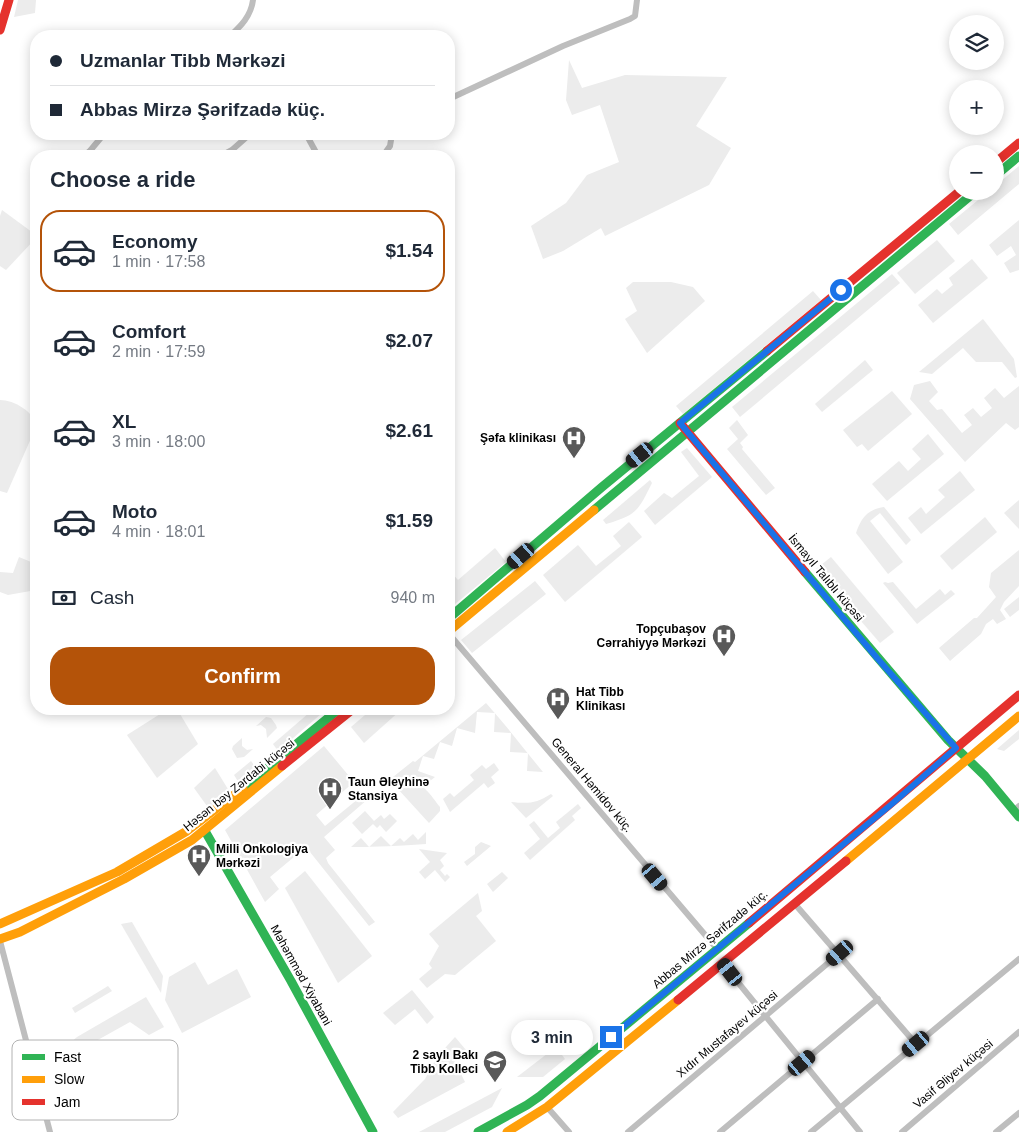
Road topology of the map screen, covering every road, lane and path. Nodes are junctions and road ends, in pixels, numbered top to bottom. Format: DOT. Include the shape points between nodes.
graph roads {
  1 [pos="9,0"];
  2 [pos="253,0"];
  3 [pos="637,0"];
  4 [pos="0,30"];
  5 [pos="235,30"];
  6 [pos="455,96"];
  7 [pos="243,140"];
  8 [pos="1019,143"];
  9 [pos="232,150"];
  10 [pos="1004,156"];
  11 [pos="1019,156"];
  12 [pos="1004,168"];
  13 [pos="949,200"];
  14 [pos="965,200"];
  15 [pos="680,423"];
  16 [pos="688,432"];
  17 [pos="521,556"];
  18 [pos="529,564"];
  19 [pos="510,565"];
  20 [pos="519,573"];
  21 [pos="455,613"];
  22 [pos="455,628"];
  23 [pos="455,640"];
  24 [pos="1019,696"];
  25 [pos="333,715"];
  26 [pos="346,715"];
  27 [pos="1019,716"];
  28 [pos="956,748"];
  29 [pos="968,759"];
  30 [pos="1017,811"];
  31 [pos="205,830"];
  32 [pos="794,902"];
  33 [pos="0,924"];
  34 [pos="738,932"];
  35 [pos="0,940"];
  36 [pos="747,943"];
  37 [pos="718,950"];
  38 [pos="840,953"];
  39 [pos="1019,959"];
  40 [pos="723,964"];
  41 [pos="878,999"];
  42 [pos="765,1017"];
  43 [pos="1019,1032"];
  44 [pos="26,1040"];
  45 [pos="916,1044"];
  46 [pos="802,1063"];
  47 [pos="547,1107"];
  48 [pos="840,1108"];
  49 [pos="1019,1113"];
  50 [pos="373,1132"];
  51 [pos="478,1132"];
  52 [pos="507,1132"];
  53 [pos="568,1132"];
  54 [pos="628,1132"];
  55 [pos="720,1132"];
  56 [pos="811,1132"];
  57 [pos="860,1132"];
  58 [pos="902,1132"];
  59 [pos="996,1132"];
  1 -- 4 [label="main road"];
  2 -- 5 [label="street" via="248,16"];
  3 -- 6 [label="street" via="635,16 630,19"];
  7 -- 9 [label="street"];
  8 -- 10 [label="main road"];
  11 -- 12 [label="main road"];
  13 -- 15 [label="main road"];
  14 -- 16 [label="main road"];
  15 -- 16 [label="main road, İsmayıl Talıblı küçəsi"];
  15 -- 17 [label="main road"];
  16 -- 18 [label="main road"];
  16 -- 28 [label="main road, İsmayıl Talıblı küçəsi"];
  17 -- 18 [label="main road"];
  17 -- 19 [label="main road"];
  18 -- 20 [label="main road"];
  19 -- 20 [label="main road"];
  19 -- 21 [label="main road"];
  20 -- 22 [label="main road"];
  23 -- 37 [label="street, General Həmidov küç."];
  24 -- 28 [label="main road, Abbas Mirzə Şərifzadə küç."];
  25 -- 33 [label="main road, Həsən bəy Zərdabi küçəsi" via="187,831 116,872"];
  26 -- 31 [label="main road, Həsən bəy Zərdabi küçəsi"];
  27 -- 29 [label="main road"];
  28 -- 29 [label="main road, İsmayıl Talıblı küçəsi"];
  28 -- 34 [label="main road, Abbas Mirzə Şərifzadə küç."];
  29 -- 30 [label="main road, İsmayıl Talıblı küçəsi"];
  29 -- 32 [label="main road"];
  31 -- 35 [label="main road, Həsən bəy Zərdabi küçəsi" via="124,879"];
  31 -- 50 [label="main road, Məhəmməd Xiyabani"];
  32 -- 36 [label="main road"];
  32 -- 38 [label="street"];
  34 -- 36 [label="main road"];
  34 -- 37 [label="main road, Abbas Mirzə Şərifzadə küç."];
  35 -- 44 [label="street"];
  36 -- 40 [label="main road"];
  37 -- 51 [label="main road, Abbas Mirzə Şərifzadə küç." via="540,1096"];
  38 -- 41 [label="street"];
  38 -- 42 [label="street, Xıdır Mustafayev küçəsi"];
  39 -- 45 [label="street"];
  40 -- 42 [label="street"];
  40 -- 47 [label="main road"];
  41 -- 45 [label="street"];
  41 -- 46 [label="street"];
  42 -- 46 [label="street"];
  42 -- 54 [label="street, Xıdır Mustafayev küçəsi"];
  43 -- 58 [label="street, Vasif Əliyev küçəsi"];
  45 -- 48 [label="street"];
  46 -- 48 [label="street"];
  46 -- 55 [label="street"];
  47 -- 52 [label="main road"];
  47 -- 53 [label="street"];
  48 -- 56 [label="street"];
  48 -- 57 [label="street"];
  49 -- 59 [label="street"];
}
